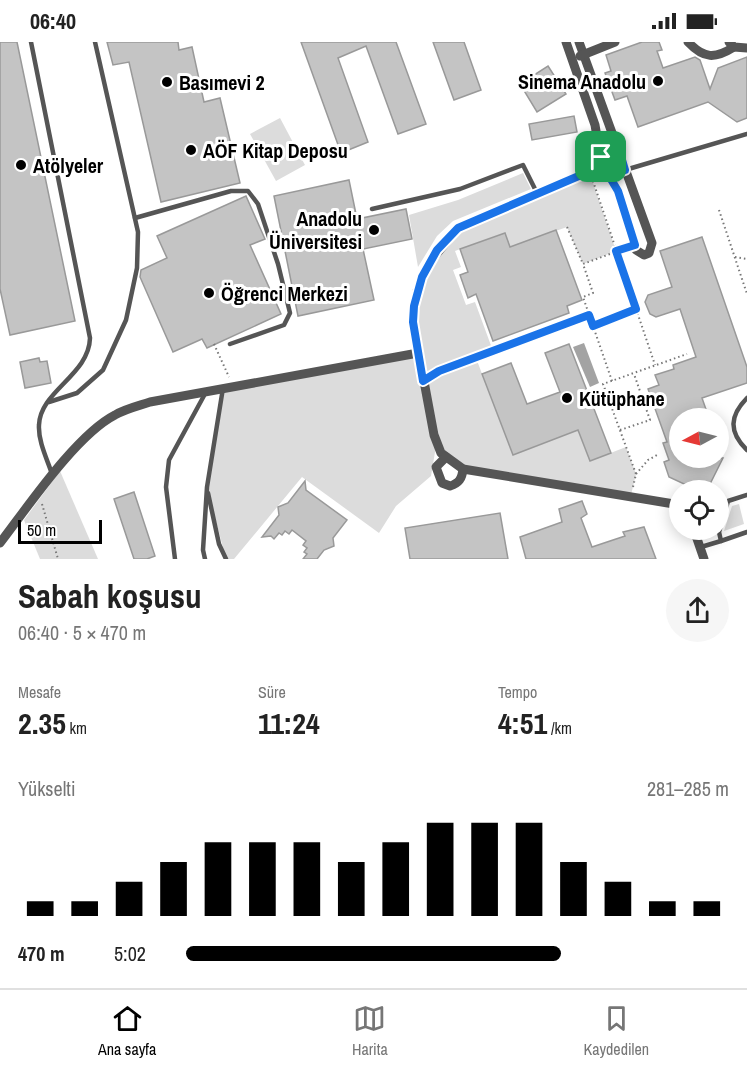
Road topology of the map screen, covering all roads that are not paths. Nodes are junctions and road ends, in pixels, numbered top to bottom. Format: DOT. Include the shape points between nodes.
graph roads {
  1 [pos="31,42"];
  2 [pos="95,42"];
  3 [pos="566,42"];
  4 [pos="579,42"];
  5 [pos="615,42"];
  6 [pos="688,42"];
  7 [pos="731,44"];
  8 [pos="747,48"];
  9 [pos="584,54"];
  10 [pos="572,58"];
  11 [pos="747,134"];
  12 [pos="619,150"];
  13 [pos="602,161"];
  14 [pos="625,170"];
  15 [pos="609,176"];
  16 [pos="537,193"];
  17 [pos="372,209"];
  18 [pos="135,218"];
  19 [pos="230,344"];
  20 [pos="418,352"];
  21 [pos="223,388"];
  22 [pos="206,391"];
  23 [pos="747,398"];
  24 [pos="49,402"];
  25 [pos="747,450"];
  26 [pos="442,460"];
  27 [pos="463,469"];
  28 [pos="52,474"];
  29 [pos="207,487"];
  30 [pos="747,495"];
  31 [pos="729,501"];
  32 [pos="669,503"];
  33 [pos="747,532"];
  34 [pos="729,538"];
  35 [pos="698,540"];
  36 [pos="721,540"];
  37 [pos="0,543"];
  38 [pos="701,547"];
  39 [pos="175,559"];
  40 [pos="205,559"];
  41 [pos="226,559"];
  42 [pos="704,559"];
  1 -- 24 [label="lane" via="90,338 82,364"];
  2 -- 18 [label="lane"];
  3 -- 10 [label="street"];
  4 -- 9 [label="street"];
  5 -- 9 [label="street"];
  6 -- 7 [label="street" via="713,58"];
  7 -- 8 [label="street"];
  9 -- 10 [label="street"];
  9 -- 12 [label="street"];
  10 -- 13 [label="street" via="595,125"];
  11 -- 14 [label="lane"];
  12 -- 13 [label="street"];
  12 -- 14 [label="street"];
  13 -- 15 [label="street"];
  13 -- 16 [label="street" via="590,171"];
  14 -- 15 [label="street"];
  14 -- 15 [label="street" via="652,249 644,255 639,254 635,245 618,191"];
  16 -- 17 [label="lane" via="523,165 460,189"];
  16 -- 20 [label="street" via="458,228 437,250 417,291 413,322"];
  18 -- 19 [label="lane" via="231,191 248,191 258,204 290,313 284,325"];
  18 -- 24 [label="lane" via="135,285 109,360 87,387"];
  20 -- 21 [label="street"];
  20 -- 26 [label="street"];
  21 -- 22 [label="street"];
  21 -- 29 [label="lane"];
  22 -- 28 [label="street" via="150,402 113,415"];
  22 -- 39 [label="lane" via="169,460 166,487"];
  23 -- 25 [label="lane" via="738,406 734,420 737,438"];
  24 -- 28 [label="lane" via="39,427"];
  26 -- 27 [label="street"];
  26 -- 27 [label="street" via="437,476 442,483 450,486 462,478"];
  27 -- 32 [label="street"];
  28 -- 37 [label="street"];
  29 -- 40 [label="lane"];
  29 -- 41 [label="lane"];
  30 -- 31 [label="lane"];
  33 -- 34 [label="lane"];
  35 -- 38 [label="street"];
  36 -- 38 [label="lane"];
  38 -- 42 [label="street"];
}
